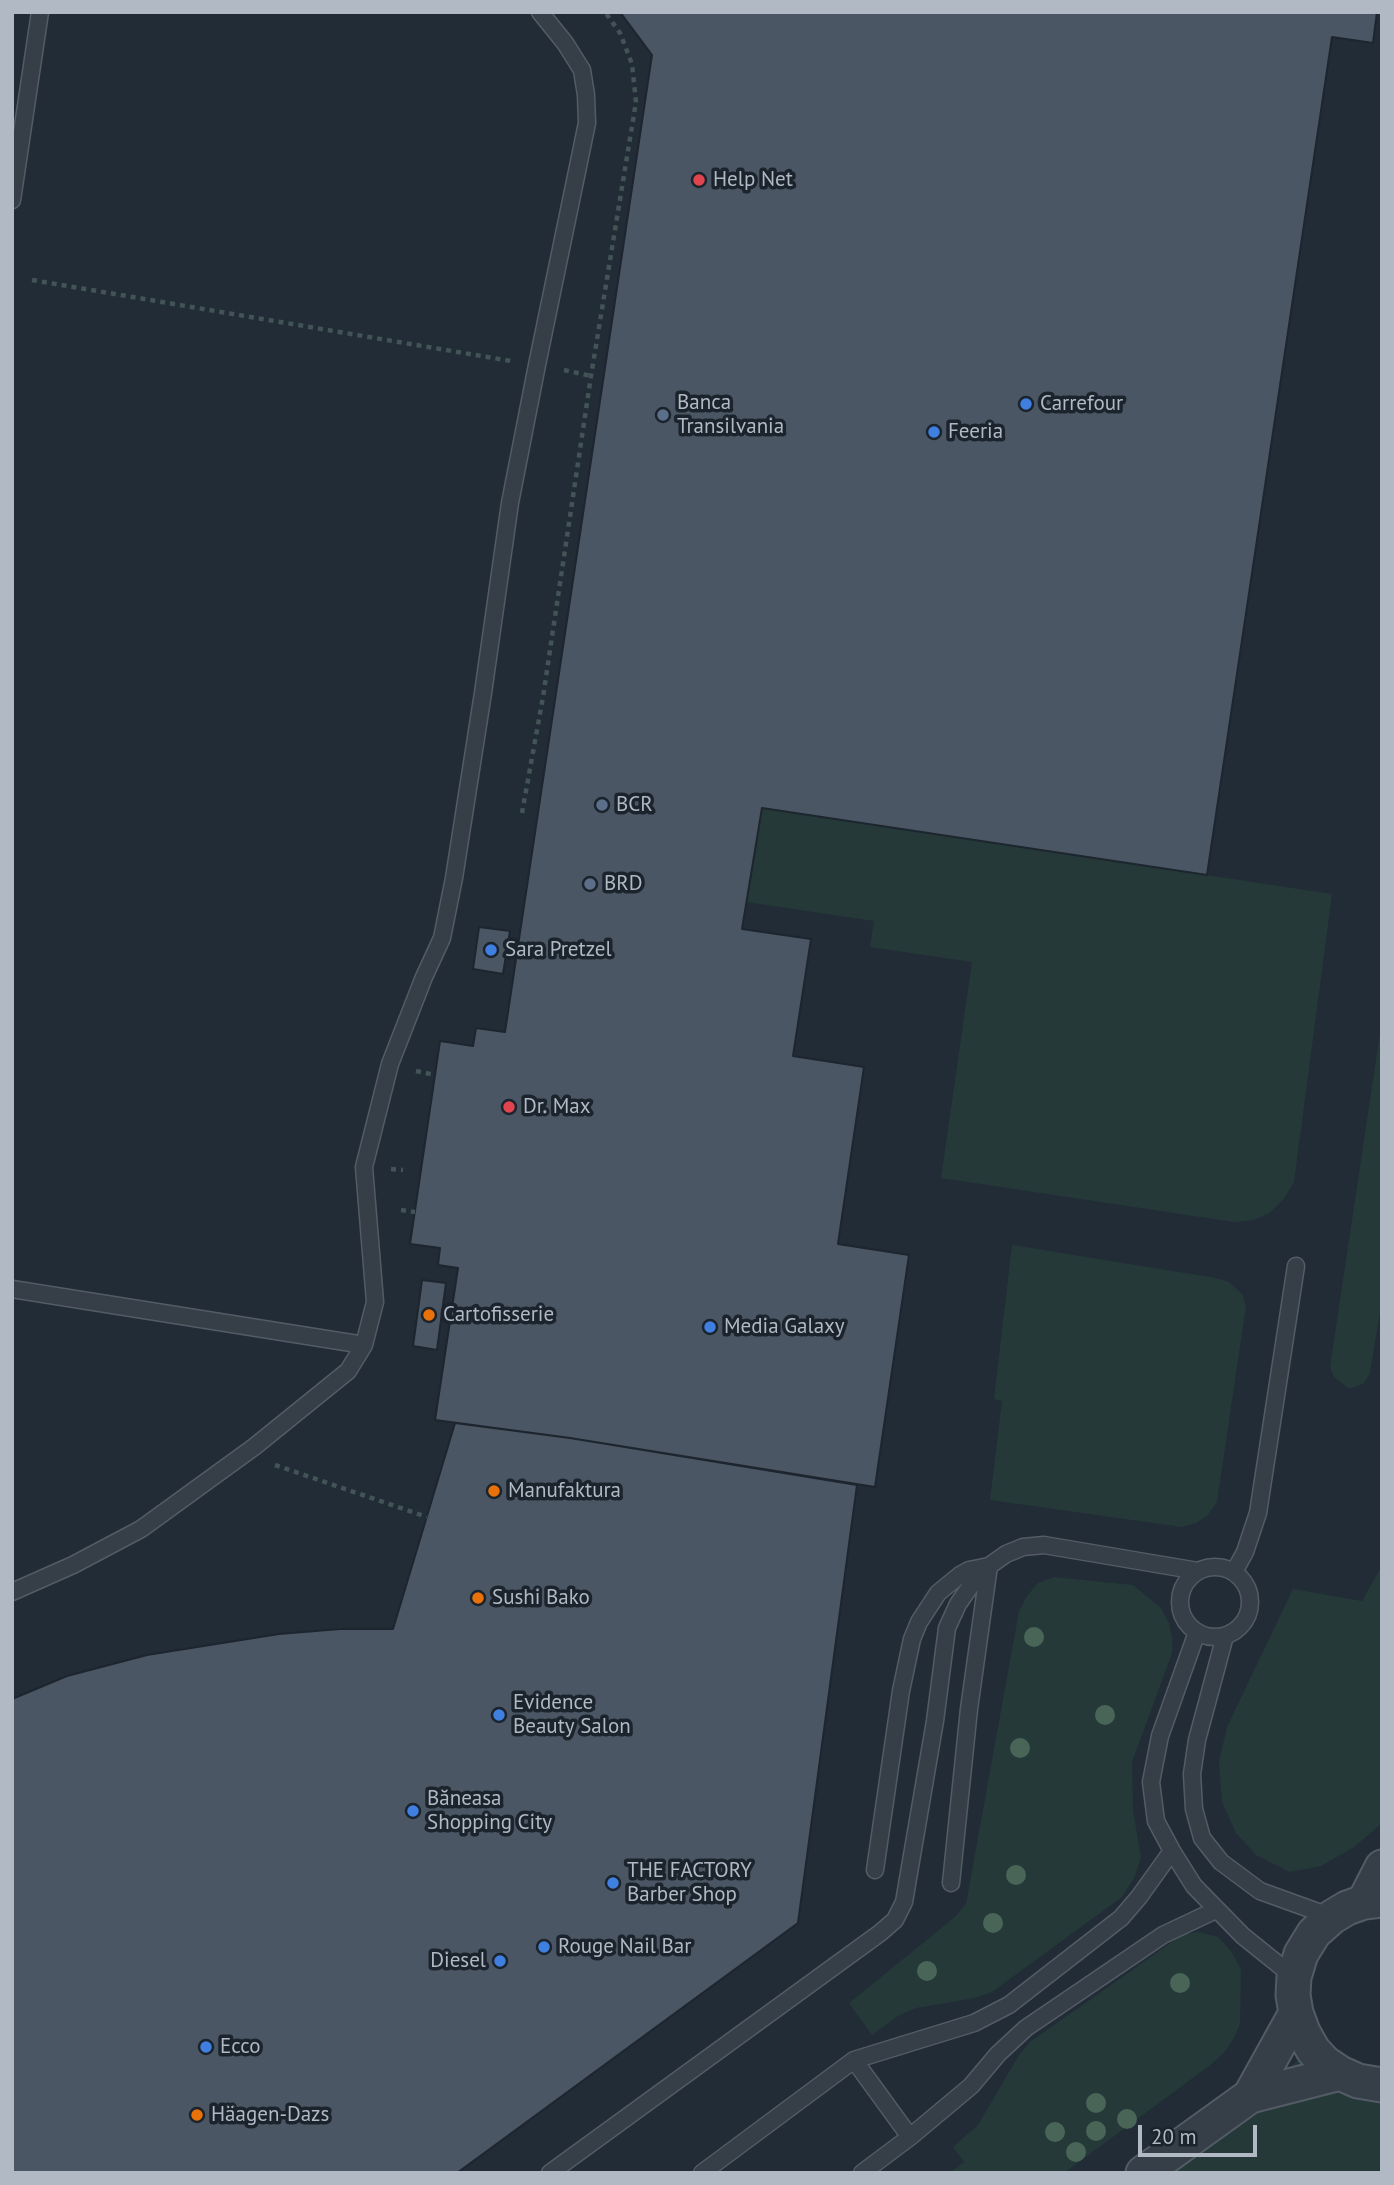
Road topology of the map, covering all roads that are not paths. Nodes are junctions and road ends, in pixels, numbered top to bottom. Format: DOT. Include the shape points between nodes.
graph roads {
  1 [pos="40,12"];
  2 [pos="540,12"];
  3 [pos="12,200"];
  4 [pos="1296,1266"];
  5 [pos="12,1289"];
  6 [pos="364,1345"];
  7 [pos="989,1566"];
  8 [pos="1198,1571"];
  9 [pos="1234,1572"];
  10 [pos="12,1592"];
  11 [pos="1197,1632"];
  12 [pos="1225,1636"];
  13 [pos="1171,1851"];
  14 [pos="1382,1867"];
  15 [pos="875,1870"];
  16 [pos="951,1883"];
  17 [pos="1373,1901"];
  18 [pos="1216,1910"];
  19 [pos="1332,1917"];
  20 [pos="1294,1977"];
  21 [pos="1296,2013"];
  22 [pos="854,2060"];
  23 [pos="1340,2073"];
  24 [pos="1382,2085"];
  25 [pos="1250,2096"];
  26 [pos="911,2137"];
  27 [pos="550,2173"];
  28 [pos="702,2173"];
  29 [pos="862,2173"];
  30 [pos="1143,2173"];
  1 -- 3 [label="lane"];
  2 -- 6 [label="lane" via="582,70 587,123 510,503 442,937 390,1064 365,1167 375,1302"];
  4 -- 9 [label="lane" via="1258,1513"];
  5 -- 6 [label="lane"];
  6 -- 10 [label="lane" via="348,1371 312,1401 141,1529"];
  7 -- 8 [label="lane" via="1023,1547 1044,1545"];
  7 -- 15 [label="lane" via="970,1570 938,1592 912,1639"];
  7 -- 16 [label="lane"];
  7 -- 27 [label="lane" via="958,1604 947,1628 904,1902 895,1920"];
  8 -- 9 [label="lane" via="1216,1567"];
  8 -- 11 [label="lane" via="1182,1589 1180,1602 1188,1625"];
  9 -- 12 [label="lane" via="1247,1587 1250,1608 1242,1626"];
  11 -- 12 [label="lane"];
  11 -- 13 [label="lane" via="1160,1736 1151,1782 1156,1821"];
  12 -- 19 [label="lane" via="1192,1774 1202,1838 1221,1862 1260,1891"];
  13 -- 18 [label="lane"];
  13 -- 22 [label="lane" via="1121,1918 1009,2005 974,2023"];
  14 -- 17 [label="street"];
  17 -- 19 [label="street"];
  18 -- 20 [label="lane"];
  18 -- 26 [label="lane" via="1163,1935 1026,2028 971,2087"];
  19 -- 20 [label="street" via="1314,1933"];
  20 -- 21 [label="street"];
  21 -- 23 [label="street" via="1313,2050"];
  21 -- 25 [label="street"];
  22 -- 26 [label="lane"];
  22 -- 28 [label="lane"];
  23 -- 24 [label="street"];
  23 -- 25 [label="street"];
  25 -- 30 [label="street"];
  26 -- 29 [label="lane"];
}
